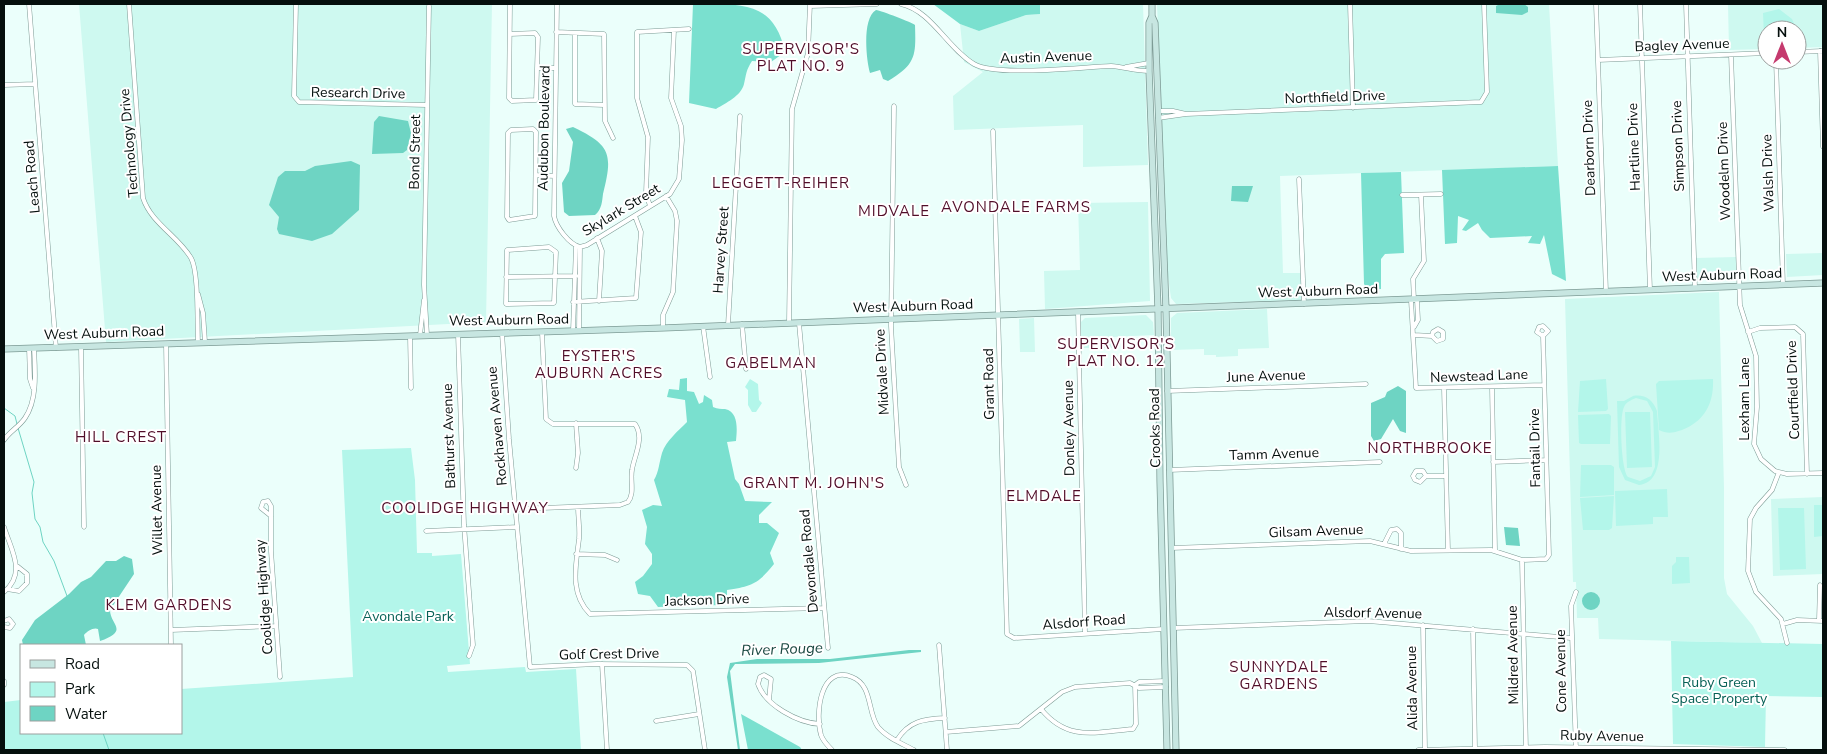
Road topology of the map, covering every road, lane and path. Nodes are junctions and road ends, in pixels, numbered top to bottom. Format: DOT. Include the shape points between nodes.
graph roads {
  1 [pos="29,4"];
  2 [pos="129,4"];
  3 [pos="296,4"];
  4 [pos="510,4"];
  5 [pos="557,4"];
  6 [pos="877,4"];
  7 [pos="901,4"];
  8 [pos="1152,4"];
  9 [pos="1350,4"];
  10 [pos="1484,4"];
  11 [pos="1596,4"];
  12 [pos="1640,4"];
  13 [pos="1686,4"];
  14 [pos="810,5"];
  15 [pos="429,6"];
  16 [pos="1152,16"];
  17 [pos="689,29"];
  18 [pos="674,30"];
  19 [pos="556,32"];
  20 [pos="575,33"];
  21 [pos="510,34"];
  22 [pos="1822,51"];
  23 [pos="1807,52"];
  24 [pos="1757,53"];
  25 [pos="1731,54"];
  26 [pos="1687,57"];
  27 [pos="1642,58"];
  28 [pos="1598,60"];
  29 [pos="1149,63"];
  30 [pos="1126,67"];
  31 [pos="538,68"];
  32 [pos="556,68"];
  33 [pos="1149,70"];
  34 [pos="1776,70"];
  35 [pos="1157,71"];
  36 [pos="35,84"];
  37 [pos="4,85"];
  38 [pos="427,105"];
  39 [pos="604,105"];
  40 [pos="894,106"];
  41 [pos="1353,108"];
  42 [pos="1150,111"];
  43 [pos="1158,111"];
  44 [pos="1186,114"];
  45 [pos="740,116"];
  46 [pos="1158,118"];
  47 [pos="994,132"];
  48 [pos="613,138"];
  49 [pos="1151,142"];
  50 [pos="1159,147"];
  51 [pos="1823,147"];
  52 [pos="536,175"];
  53 [pos="554,176"];
  54 [pos="1299,179"];
  55 [pos="1441,194"];
  56 [pos="1402,195"];
  57 [pos="1421,195"];
  58 [pos="666,196"];
  59 [pos="650,206"];
  60 [pos="635,216"];
  61 [pos="1154,217"];
  62 [pos="1162,223"];
  63 [pos="597,238"];
  64 [pos="578,246"];
  65 [pos="556,275"];
  66 [pos="574,276"];
  67 [pos="580,276"];
  68 [pos="506,277"];
  69 [pos="1823,283"];
  70 [pos="1783,285"];
  71 [pos="1739,287"];
  72 [pos="1695,288"];
  73 [pos="1157,289"];
  74 [pos="1650,290"];
  75 [pos="1606,292"];
  76 [pos="1166,293"];
  77 [pos="1414,300"];
  78 [pos="573,302"];
  79 [pos="579,302"];
  80 [pos="599,302"];
  81 [pos="1304,304"];
  82 [pos="1158,309"];
  83 [pos="1166,309"];
  84 [pos="1078,312"];
  85 [pos="999,315"];
  86 [pos="891,319"];
  87 [pos="799,322"];
  88 [pos="789,323"];
  89 [pos="742,324"];
  90 [pos="728,325"];
  91 [pos="1158,325"];
  92 [pos="703,326"];
  93 [pos="663,328"];
  94 [pos="1167,330"];
  95 [pos="576,331"];
  96 [pos="542,332"];
  97 [pos="1748,332"];
  98 [pos="502,333"];
  99 [pos="458,334"];
  100 [pos="424,335"];
  101 [pos="1414,335"];
  102 [pos="410,336"];
  103 [pos="1432,336"];
  104 [pos="1543,336"];
  105 [pos="202,342"];
  106 [pos="166,344"];
  107 [pos="81,347"];
  108 [pos="31,348"];
  109 [pos="56,348"];
  110 [pos="4,349"];
  111 [pos="746,369"];
  112 [pos="710,377"];
  113 [pos="1366,384"];
  114 [pos="1544,385"];
  115 [pos="1159,386"];
  116 [pos="1492,387"];
  117 [pos="411,388"];
  118 [pos="1444,388"];
  119 [pos="1167,391"];
  120 [pos="1159,418"];
  121 [pos="1168,422"];
  122 [pos="576,423"];
  123 [pos="4,431"];
  124 [pos="8,434"];
  125 [pos="4,440"];
  126 [pos="1546,460"];
  127 [pos="1380,462"];
  128 [pos="1493,462"];
  129 [pos="576,468"];
  130 [pos="1169,470"];
  131 [pos="1779,472"];
  132 [pos="1807,474"];
  133 [pos="1823,474"];
  134 [pos="1426,476"];
  135 [pos="1446,476"];
  136 [pos="906,485"];
  137 [pos="578,507"];
  138 [pos="516,509"];
  139 [pos="271,516"];
  140 [pos="4,527"];
  141 [pos="84,527"];
  142 [pos="517,527"];
  143 [pos="464,529"];
  144 [pos="426,531"];
  145 [pos="1162,544"];
  146 [pos="1384,544"];
  147 [pos="1171,548"];
  148 [pos="1401,549"];
  149 [pos="1495,550"];
  150 [pos="1448,551"];
  151 [pos="576,554"];
  152 [pos="1548,558"];
  153 [pos="617,560"];
  154 [pos="1522,560"];
  155 [pos="17,566"];
  156 [pos="1820,585"];
  157 [pos="5,590"];
  158 [pos="1163,590"];
  159 [pos="1576,592"];
  160 [pos="1172,595"];
  161 [pos="824,608"];
  162 [pos="1821,620"];
  163 [pos="4,621"];
  164 [pos="1783,624"];
  165 [pos="1423,625"];
  166 [pos="276,626"];
  167 [pos="4,627"];
  168 [pos="1173,628"];
  169 [pos="1164,629"];
  170 [pos="1473,629"];
  171 [pos="171,630"];
  172 [pos="1085,633"];
  173 [pos="1524,634"];
  174 [pos="1008,636"];
  175 [pos="1571,638"];
  176 [pos="1786,643"];
  177 [pos="171,644"];
  178 [pos="939,644"];
  179 [pos="828,648"];
  180 [pos="469,656"];
  181 [pos="602,664"];
  182 [pos="530,667"];
  183 [pos="280,677"];
  184 [pos="1166,684"];
  185 [pos="1135,685"];
  186 [pos="769,700"];
  187 [pos="1166,702"];
  188 [pos="1175,707"];
  189 [pos="1041,710"];
  190 [pos="699,714"];
  191 [pos="945,718"];
  192 [pos="656,721"];
  193 [pos="820,724"];
  194 [pos="946,732"];
  195 [pos="897,740"];
  196 [pos="1475,749"];
  197 [pos="1526,749"];
  198 [pos="1576,749"];
  199 [pos="1628,749"];
  200 [pos="607,750"];
  201 [pos="705,750"];
  202 [pos="832,750"];
  203 [pos="914,750"];
  204 [pos="947,750"];
  205 [pos="1167,750"];
  206 [pos="1176,750"];
  207 [pos="1418,750"];
  208 [pos="1425,750"];
  209 [pos="1786,750"];
  1 -- 36 [label="street, Leach Road"];
  2 -- 105 [label="street, Technology Drive" via="143,198 150,212 192,260 203,313"];
  3 -- 38 [label="street, Research Drive" via="294,96 299,102"];
  4 -- 21 [label="street"];
  5 -- 19 [label="street, Audubon Boulevard"];
  6 -- 14 [label="street"];
  7 -- 30 [label="street, Austin Avenue" via="920,12 962,55 982,67 1003,70"];
  8 -- 16 [label="main road, Crooks Road"];
  9 -- 41 [label="street"];
  10 -- 41 [label="street, Northfield Drive" via="1484,99 1478,103"];
  11 -- 28 [label="street, Dearborn Drive"];
  12 -- 27 [label="street, Hartline Drive"];
  13 -- 26 [label="street, Simpson Drive"];
  14 -- 88 [label="street" via="808,53 792,109"];
  15 -- 38 [label="street, Bond Street"];
  16 -- 29 [label="main road, Crooks Road" via="1149,23"];
  16 -- 35 [label="main road, Crooks Road"];
  17 -- 18 [label="street"];
  18 -- 58 [label="street, Skylark Street" via="670,95 681,126 682,140 679,179 674,190"];
  18 -- 59 [label="street" via="637,32 637,98 648,133 646,192"];
  19 -- 20 [label="street"];
  19 -- 32 [label="street, Audubon Boulevard"];
  20 -- 39 [label="street" via="575,104"];
  20 -- 39 [label="street" via="604,34"];
  21 -- 31 [label="street" via="537,34"];
  21 -- 31 [label="street" via="510,100 536,100"];
  22 -- 23 [label="street"];
  22 -- 51 [label="street"];
  24 -- 25 [label="street, Bagley Avenue"];
  25 -- 26 [label="street, Bagley Avenue"];
  25 -- 71 [label="street, Woodelm Drive"];
  26 -- 27 [label="street, Bagley Avenue"];
  26 -- 72 [label="street, Simpson Drive"];
  27 -- 28 [label="street, Bagley Avenue"];
  27 -- 74 [label="street, Hartline Drive"];
  28 -- 75 [label="street, Dearborn Drive"];
  29 -- 30 [label="street, Austin Avenue"];
  29 -- 33 [label="main road, Crooks Road"];
  29 -- 35 [label="main road"];
  30 -- 33 [label="street, Austin Avenue" via="1134,71"];
  31 -- 32 [label="street"];
  32 -- 53 [label="street, Audubon Boulevard"];
  33 -- 42 [label="main road, Crooks Road"];
  34 -- 70 [label="street, Walsh Drive"];
  35 -- 43 [label="main road, Crooks Road"];
  36 -- 37 [label="street"];
  36 -- 109 [label="street, Leach Road"];
  38 -- 100 [label="street, Bond Street" via="424,298 427,311"];
  39 -- 48 [label="street" via="607,127"];
  40 -- 86 [label="street, Midvale Drive"];
  41 -- 44 [label="street, Northfield Drive"];
  42 -- 46 [label="main road"];
  42 -- 49 [label="main road, Crooks Road"];
  43 -- 44 [label="street, Northfield Drive"];
  43 -- 46 [label="main road, Crooks Road"];
  44 -- 46 [label="street, Northfield Drive"];
  45 -- 90 [label="street, Harvey Street"];
  46 -- 50 [label="main road, Crooks Road"];
  47 -- 85 [label="street, Grant Road"];
  49 -- 50 [label="main road" via="1157,142"];
  49 -- 61 [label="main road, Crooks Road"];
  50 -- 62 [label="main road, Crooks Road"];
  52 -- 52 [label="street" via="536,130 509,131 508,219 534,218"];
  52 -- 53 [label="street"];
  53 -- 64 [label="street, Audubon Boulevard" via="556,223"];
  54 -- 81 [label="street"];
  55 -- 57 [label="street"];
  56 -- 57 [label="street"];
  57 -- 77 [label="street" via="1424,260 1413,279"];
  58 -- 59 [label="street, Skylark Street"];
  58 -- 93 [label="street" via="677,221 673,292 663,315"];
  59 -- 60 [label="street, Skylark Street"];
  60 -- 63 [label="street, Skylark Street"];
  60 -- 80 [label="street" via="641,232 637,296 629,300"];
  61 -- 62 [label="main road" via="1160,218"];
  61 -- 73 [label="main road, Crooks Road"];
  62 -- 76 [label="main road, Crooks Road"];
  63 -- 64 [label="street, Skylark Street"];
  63 -- 80 [label="street" via="602,251"];
  64 -- 66 [label="street"];
  64 -- 67 [label="street"];
  65 -- 66 [label="street"];
  65 -- 68 [label="street"];
  65 -- 68 [label="street" via="553,248 516,248 506,252"];
  65 -- 68 [label="street" via="555,301 552,304 506,304"];
  66 -- 67 [label="street"];
  66 -- 78 [label="street"];
  67 -- 79 [label="street"];
  69 -- 70 [label="main road, West Auburn Road"];
  70 -- 71 [label="main road, West Auburn Road"];
  71 -- 72 [label="main road, West Auburn Road"];
  71 -- 97 [label="street, Lexham Lane" via="1740,309"];
  72 -- 74 [label="main road, West Auburn Road"];
  73 -- 76 [label="main road"];
  73 -- 82 [label="main road, Crooks Road"];
  74 -- 75 [label="main road, West Auburn Road"];
  75 -- 77 [label="main road, West Auburn Road"];
  76 -- 83 [label="main road, Crooks Road"];
  77 -- 81 [label="main road, West Auburn Road"];
  77 -- 101 [label="street" via="1418,320"];
  78 -- 79 [label="street"];
  78 -- 95 [label="street"];
  79 -- 80 [label="street"];
  79 -- 95 [label="street"];
  81 -- 83 [label="main road, West Auburn Road"];
  82 -- 83 [label="main road, West Auburn Road"];
  82 -- 84 [label="main road, West Auburn Road"];
  82 -- 91 [label="main road, Crooks Road"];
  83 -- 94 [label="main road, Crooks Road"];
  84 -- 85 [label="main road, West Auburn Road"];
  84 -- 172 [label="street, Donley Avenue"];
  85 -- 86 [label="main road, West Auburn Road"];
  85 -- 174 [label="street, Grant Road"];
  86 -- 87 [label="main road, West Auburn Road"];
  86 -- 136 [label="street, Midvale Drive" via="899,467"];
  87 -- 88 [label="main road, West Auburn Road"];
  87 -- 161 [label="street, Devondale Road"];
  88 -- 89 [label="main road, West Auburn Road"];
  89 -- 90 [label="main road, West Auburn Road"];
  89 -- 111 [label="street"];
  90 -- 92 [label="main road, West Auburn Road"];
  91 -- 94 [label="main road"];
  91 -- 115 [label="main road, Crooks Road"];
  92 -- 93 [label="main road, West Auburn Road"];
  92 -- 112 [label="street"];
  93 -- 95 [label="main road, West Auburn Road"];
  94 -- 119 [label="main road, Crooks Road"];
  95 -- 96 [label="main road, West Auburn Road"];
  96 -- 98 [label="main road, West Auburn Road"];
  96 -- 122 [label="street" via="544,415 553,424"];
  97 -- 131 [label="street, Lexham Lane" via="1756,356 1754,444 1764,462"];
  97 -- 132 [label="street, Courtfield Drive" via="1760,328 1795,327 1803,334"];
  98 -- 99 [label="main road, West Auburn Road"];
  98 -- 138 [label="street, Rockhaven Avenue"];
  99 -- 100 [label="main road, West Auburn Road"];
  99 -- 143 [label="street, Bathurst Avenue"];
  100 -- 102 [label="main road, West Auburn Road"];
  101 -- 103 [label="street"];
  101 -- 118 [label="street, Newstead Lane" via="1414,388"];
  102 -- 105 [label="main road, West Auburn Road"];
  102 -- 117 [label="street"];
  104 -- 114 [label="street, Fantail Drive"];
  105 -- 106 [label="main road, West Auburn Road"];
  106 -- 107 [label="main road, West Auburn Road"];
  106 -- 171 [label="street, Willet Avenue"];
  107 -- 109 [label="main road, West Auburn Road"];
  107 -- 141 [label="street"];
  108 -- 109 [label="main road, West Auburn Road"];
  108 -- 110 [label="main road, West Auburn Road"];
  108 -- 124 [label="street" via="32,403 27,415"];
  113 -- 119 [label="street, June Avenue"];
  114 -- 116 [label="street, Newstead Lane"];
  114 -- 126 [label="street, Fantail Drive"];
  115 -- 119 [label="main road" via="1162,392"];
  115 -- 120 [label="main road, Crooks Road"];
  116 -- 118 [label="street, Newstead Lane"];
  116 -- 128 [label="street"];
  118 -- 135 [label="street"];
  119 -- 121 [label="main road, Crooks Road"];
  120 -- 121 [label="main road"];
  120 -- 145 [label="main road, Crooks Road"];
  121 -- 130 [label="main road, Crooks Road"];
  122 -- 129 [label="street"];
  122 -- 137 [label="street" via="630,422 637,426 638,446 630,500 620,505"];
  123 -- 124 [label="street"];
  124 -- 125 [label="street"];
  126 -- 128 [label="street"];
  126 -- 152 [label="street, Fantail Drive"];
  127 -- 130 [label="street, Tamm Avenue"];
  128 -- 149 [label="street"];
  130 -- 147 [label="main road, Crooks Road"];
  131 -- 132 [label="street"];
  131 -- 164 [label="street" via="1772,490 1751,516 1748,571 1759,596 1778,614"];
  132 -- 133 [label="street"];
  134 -- 135 [label="street"];
  135 -- 150 [label="street"];
  137 -- 138 [label="street"];
  137 -- 151 [label="street"];
  138 -- 142 [label="street, Rockhaven Avenue"];
  139 -- 166 [label="street, Coolidge Highway"];
  140 -- 155 [label="street"];
  142 -- 143 [label="street"];
  142 -- 182 [label="street, Rockhaven Avenue"];
  143 -- 144 [label="street"];
  143 -- 180 [label="street, Bathurst Avenue" via="473,645"];
  145 -- 147 [label="main road" via="1165,549"];
  145 -- 158 [label="main road, Crooks Road"];
  146 -- 147 [label="street, Gilsam Avenue" via="1366,541"];
  146 -- 148 [label="street, Gilsam Avenue"];
  146 -- 148 [label="street" via="1390,530 1397,529 1401,533"];
  147 -- 160 [label="main road, Crooks Road"];
  148 -- 150 [label="street, Gilsam Avenue"];
  149 -- 150 [label="street, Gilsam Avenue"];
  149 -- 154 [label="street, Gilsam Avenue"];
  151 -- 153 [label="street"];
  151 -- 161 [label="street, Jackson Drive" via="576,587 590,614"];
  152 -- 154 [label="street, Gilsam Avenue"];
  154 -- 173 [label="street, Mildred Avenue"];
  155 -- 157 [label="street" via="13,580"];
  155 -- 157 [label="street" via="27,574 27,583 19,591"];
  156 -- 162 [label="street"];
  158 -- 160 [label="main road"];
  158 -- 169 [label="main road, Crooks Road"];
  159 -- 175 [label="street, Cone Avenue" via="1571,606"];
  160 -- 168 [label="main road, Crooks Road"];
  161 -- 179 [label="street, Devondale Road"];
  162 -- 164 [label="street" via="1797,620"];
  163 -- 167 [label="street" via="10,619 13,624 10,628"];
  164 -- 176 [label="street"];
  165 -- 168 [label="street, Alsdorf Avenue" via="1355,621"];
  165 -- 170 [label="street, Alsdorf Avenue"];
  165 -- 208 [label="street, Alida Avenue"];
  166 -- 171 [label="street"];
  166 -- 183 [label="street, Coolidge Highway"];
  168 -- 188 [label="main road, Crooks Road"];
  169 -- 172 [label="street, Alsdorf Road"];
  169 -- 184 [label="main road, Crooks Road"];
  170 -- 173 [label="street, Alsdorf Avenue"];
  170 -- 196 [label="street"];
  171 -- 177 [label="street, Willet Avenue"];
  172 -- 174 [label="street, Alsdorf Road"];
  173 -- 175 [label="street, Alsdorf Avenue"];
  173 -- 197 [label="street, Mildred Avenue"];
  175 -- 198 [label="street, Cone Avenue"];
  178 -- 191 [label="street"];
  181 -- 182 [label="street, Golf Crest Drive"];
  181 -- 190 [label="street, Golf Crest Drive" via="689,666 693,671"];
  181 -- 200 [label="street"];
  184 -- 185 [label="street" via="1139,688"];
  184 -- 187 [label="main road, Crooks Road"];
  185 -- 189 [label="street" via="1069,688"];
  185 -- 189 [label="street" via="1136,724 1133,729 1072,732 1055,724"];
  186 -- 186 [label="street" via="758,684 758,679 764,675 771,679"];
  186 -- 193 [label="street" via="804,722"];
  187 -- 188 [label="main road" via="1169,708"];
  187 -- 205 [label="main road, Crooks Road"];
  188 -- 206 [label="main road, Crooks Road"];
  189 -- 194 [label="street" via="1014,727"];
  190 -- 192 [label="street"];
  190 -- 201 [label="street"];
  191 -- 194 [label="street"];
  191 -- 195 [label="street" via="914,722"];
  193 -- 195 [label="street" via="824,686 835,677 850,676 864,688 878,727"];
  193 -- 202 [label="street" via="823,738"];
  194 -- 204 [label="street"];
  195 -- 203 [label="street"];
  196 -- 197 [label="street, Ruby Avenue"];
  196 -- 208 [label="street, Ruby Avenue"];
  197 -- 198 [label="street, Ruby Avenue"];
  198 -- 199 [label="street, Ruby Avenue"];
  199 -- 209 [label="street, Ruby Avenue"];
  207 -- 208 [label="street, Ruby Avenue"];
}
